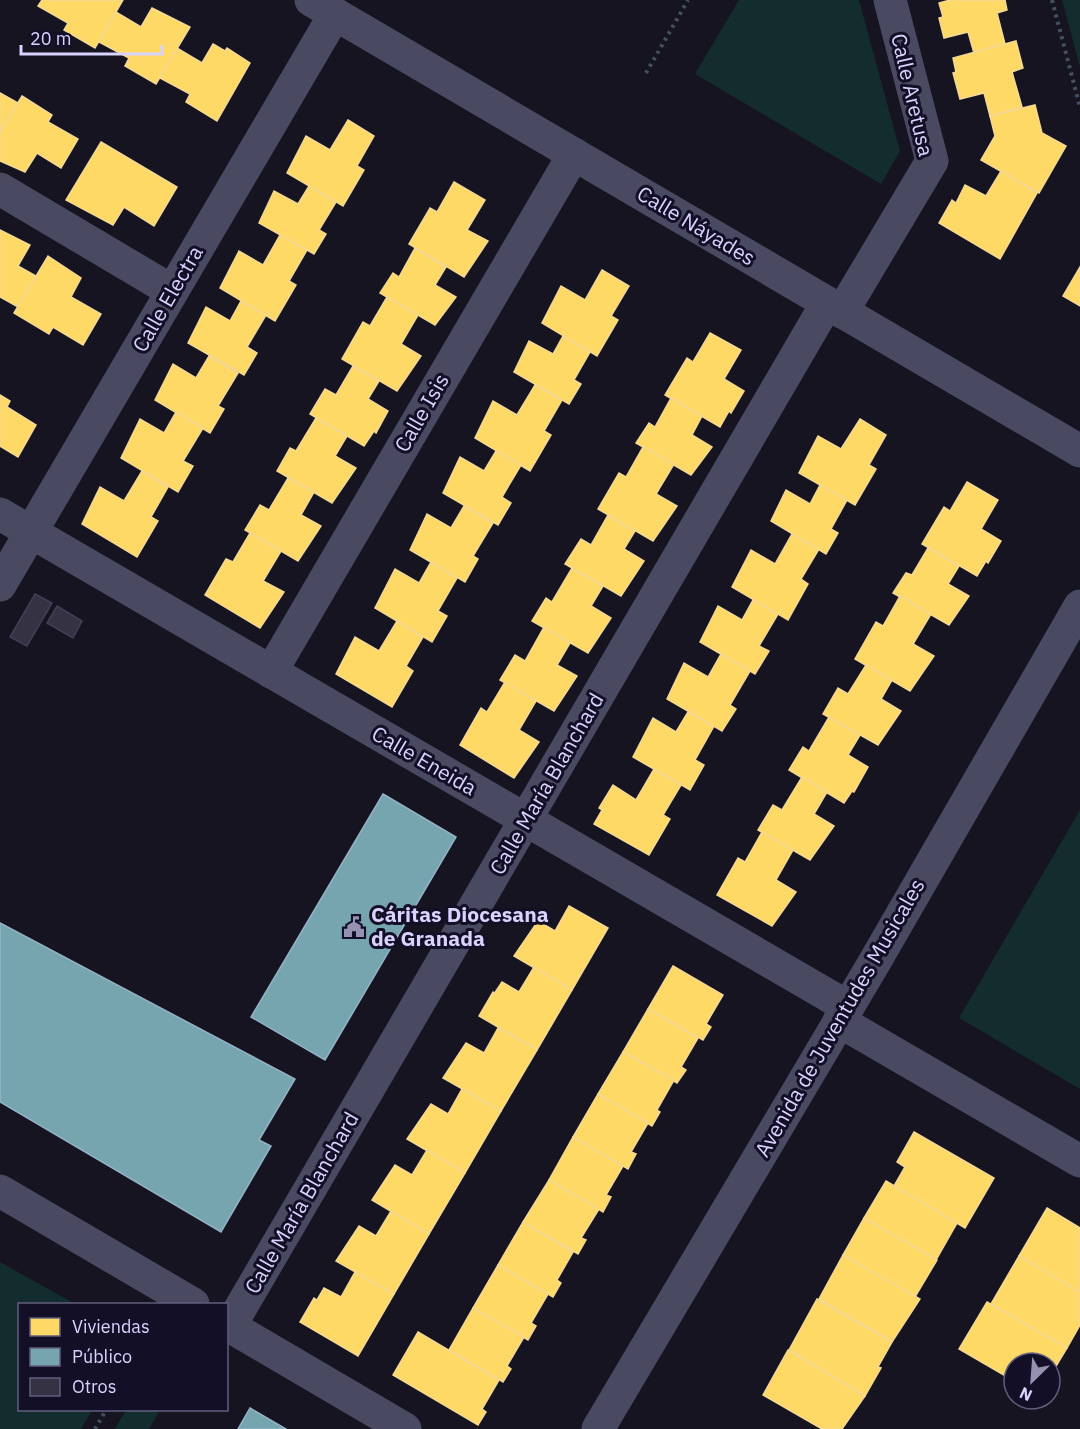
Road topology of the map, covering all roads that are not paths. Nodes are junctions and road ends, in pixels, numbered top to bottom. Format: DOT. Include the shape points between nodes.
graph roads {
  1 [pos="890,0"];
  2 [pos="323,7"];
  3 [pos="574,154"];
  4 [pos="0,189"];
  5 [pos="172,291"];
  6 [pos="835,308"];
  7 [pos="1080,451"];
  8 [pos="0,514"];
  9 [pos="31,532"];
  10 [pos="0,585"];
  11 [pos="1080,606"];
  12 [pos="271,672"];
  13 [pos="526,820"];
  14 [pos="843,1014"];
  15 [pos="1080,1161"];
  16 [pos="0,1191"];
  17 [pos="190,1303"];
  18 [pos="228,1325"];
  19 [pos="405,1429"];
  20 [pos="598,1429"];
  1 -- 6 [label="street, Calle Aretusa" via="932,161"];
  2 -- 3 [label="street, Calle Náyades"];
  2 -- 5 [label="street, Calle Electra"];
  3 -- 6 [label="street, Calle Náyades"];
  3 -- 12 [label="street, Calle Isis"];
  4 -- 5 [label="street"];
  5 -- 9 [label="street, Calle Electra"];
  6 -- 7 [label="street, Calle Náyades"];
  6 -- 13 [label="street, Calle María Blanchard"];
  8 -- 9 [label="street, Calle Eneida"];
  9 -- 10 [label="street, Calle Electra"];
  9 -- 12 [label="street, Calle Eneida"];
  11 -- 14 [label="street, Avenida de Juventudes Musicales"];
  12 -- 13 [label="street, Calle Eneida"];
  13 -- 14 [label="street, Calle Eneida"];
  13 -- 18 [label="street, Calle María Blanchard"];
  14 -- 15 [label="street, Calle Eneida"];
  14 -- 20 [label="street, Avenida de Juventudes Musicales"];
  16 -- 17 [label="street"];
  18 -- 19 [label="street"];
}
